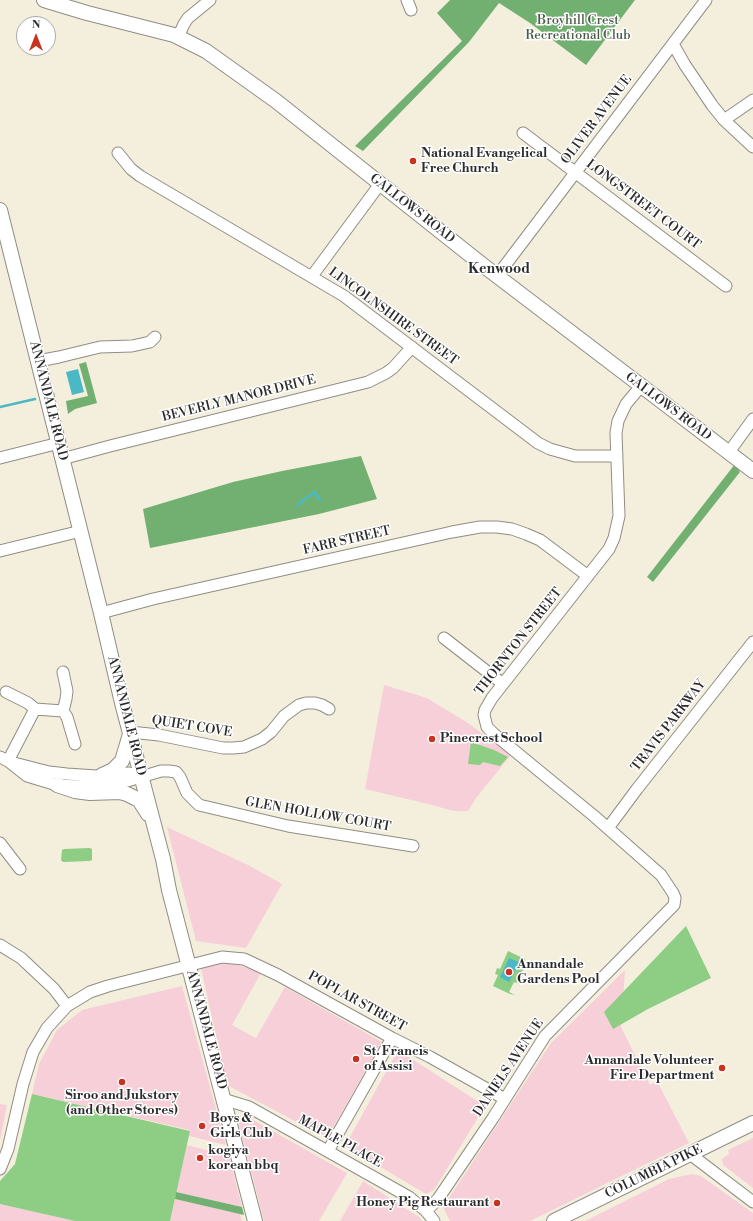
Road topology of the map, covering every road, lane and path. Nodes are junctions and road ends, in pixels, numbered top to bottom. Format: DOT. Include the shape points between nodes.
graph roads {
  1 [pos="44,0"];
  2 [pos="210,0"];
  3 [pos="706,0"];
  4 [pos="178,37"];
  5 [pos="673,44"];
  6 [pos="753,100"];
  7 [pos="724,120"];
  8 [pos="523,133"];
  9 [pos="753,147"];
  10 [pos="118,153"];
  11 [pos="575,172"];
  12 [pos="380,184"];
  13 [pos="0,210"];
  14 [pos="312,276"];
  15 [pos="497,276"];
  16 [pos="726,286"];
  17 [pos="155,337"];
  18 [pos="412,347"];
  19 [pos="38,361"];
  20 [pos="641,386"];
  21 [pos="753,419"];
  22 [pos="59,443"];
  23 [pos="729,452"];
  24 [pos="617,456"];
  25 [pos="0,458"];
  26 [pos="62,459"];
  27 [pos="753,471"];
  28 [pos="81,531"];
  29 [pos="0,551"];
  30 [pos="588,576"];
  31 [pos="101,613"];
  32 [pos="444,638"];
  33 [pos="753,642"];
  34 [pos="63,672"];
  35 [pos="503,684"];
  36 [pos="6,692"];
  37 [pos="35,709"];
  38 [pos="329,709"];
  39 [pos="63,711"];
  40 [pos="130,732"];
  41 [pos="75,744"];
  42 [pos="4,759"];
  43 [pos="102,775"];
  44 [pos="141,776"];
  45 [pos="57,785"];
  46 [pos="155,827"];
  47 [pos="608,828"];
  48 [pos="0,843"];
  49 [pos="413,846"];
  50 [pos="20,869"];
  51 [pos="675,898"];
  52 [pos="0,945"];
  53 [pos="189,965"];
  54 [pos="67,1006"];
  55 [pos="392,1038"];
  56 [pos="224,1099"];
  57 [pos="505,1099"];
  58 [pos="753,1123"];
  59 [pos="328,1151"];
  60 [pos="690,1154"];
  61 [pos="0,1169"];
  62 [pos="753,1202"];
  63 [pos="426,1211"];
  64 [pos="252,1220"];
  65 [pos="434,1221"];
  66 [pos="554,1221"];
  1 -- 4 [label="main road, GALLOWS ROAD"];
  2 -- 4 [label="street" via="188,18"];
  3 -- 5 [label="street, OLIVER AVENUE"];
  4 -- 12 [label="main road, GALLOWS ROAD" via="206,51 252,83"];
  5 -- 7 [label="street" via="697,85"];
  5 -- 11 [label="street, OLIVER AVENUE"];
  6 -- 7 [label="street"];
  7 -- 9 [label="street"];
  8 -- 11 [label="street, LONGSTREET COURT"];
  10 -- 14 [label="street, LINCOLNSHIRE STREET" via="140,176"];
  11 -- 15 [label="street, OLIVER AVENUE"];
  11 -- 16 [label="street, LONGSTREET COURT"];
  12 -- 14 [label="street"];
  12 -- 15 [label="main road, GALLOWS ROAD"];
  13 -- 19 [label="main road, ANNANDALE ROAD"];
  14 -- 18 [label="street, LINCOLNSHIRE STREET" via="344,296"];
  15 -- 20 [label="main road, GALLOWS ROAD"];
  17 -- 19 [label="street" via="150,342 132,346 100,348"];
  18 -- 24 [label="street, LINCOLNSHIRE STREET" via="550,450 575,456"];
  18 -- 26 [label="street, BEVERLY MANOR DRIVE" via="386,374 368,382"];
  19 -- 22 [label="main road, ANNANDALE ROAD"];
  20 -- 23 [label="main road, GALLOWS ROAD"];
  20 -- 24 [label="street, THORNTON STREET" via="626,404 618,421"];
  21 -- 23 [label="street"];
  22 -- 25 [label="street"];
  22 -- 26 [label="main road, ANNANDALE ROAD"];
  23 -- 27 [label="main road, GALLOWS ROAD"];
  24 -- 30 [label="street, THORNTON STREET" via="617,527 609,549"];
  26 -- 28 [label="main road, ANNANDALE ROAD"];
  28 -- 29 [label="street"];
  28 -- 31 [label="main road, ANNANDALE ROAD"];
  30 -- 31 [label="street, FARR STREET" via="546,544 526,534 512,529 480,527 242,578"];
  30 -- 35 [label="street, THORNTON STREET"];
  31 -- 40 [label="main road, ANNANDALE ROAD"];
  32 -- 35 [label="street"];
  33 -- 47 [label="street, TRAVIS PARKWAY"];
  34 -- 39 [label="street" via="67,691"];
  35 -- 47 [label="street, THORNTON STREET" via="485,710 484,721 487,727"];
  36 -- 37 [label="street"];
  37 -- 39 [label="street"];
  37 -- 42 [label="street"];
  38 -- 40 [label="street, QUIET COVE" via="315,703 299,705 262,739 244,747 223,748"];
  39 -- 41 [label="street"];
  40 -- 43 [label="main road" via="122,761 113,770"];
  40 -- 44 [label="main road, ANNANDALE ROAD"];
  42 -- 43 [label="street" via="49,772 81,776"];
  42 -- 45 [label="street" via="27,776"];
  43 -- 44 [label="street" via="129,773"];
  44 -- 45 [label="street" via="101,786"];
  44 -- 46 [label="main road, ANNANDALE ROAD"];
  44 -- 49 [label="street, GLEN HOLLOW COURT" via="161,771 176,772 187,793 199,805 288,826"];
  45 -- 46 [label="main road" via="82,792 127,794 139,800"];
  46 -- 53 [label="main road, ANNANDALE ROAD"];
  47 -- 51 [label="street, THORNTON STREET" via="661,875"];
  48 -- 50 [label="street"];
  51 -- 57 [label="street, DANIELS AVENUE" via="674,905 661,920 546,1036"];
  52 -- 54 [label="street" via="21,958 43,978"];
  53 -- 54 [label="street, POPLAR STREET" via="96,990"];
  53 -- 55 [label="street, POPLAR STREET" via="222,957 244,959 292,982"];
  53 -- 56 [label="main road, ANNANDALE ROAD"];
  54 -- 61 [label="street, POPLAR STREET" via="47,1028 32,1052 8,1149"];
  55 -- 57 [label="street, POPLAR STREET"];
  55 -- 59 [label="street"];
  56 -- 59 [label="street, MAPLE PLACE" via="250,1107"];
  56 -- 64 [label="main road, ANNANDALE ROAD"];
  57 -- 63 [label="street, DANIELS AVENUE" via="438,1199"];
  58 -- 60 [label="main road, COLUMBIA PIKE"];
  59 -- 63 [label="street, MAPLE PLACE" via="409,1197"];
  60 -- 62 [label="street"];
  60 -- 66 [label="main road, COLUMBIA PIKE"];
  63 -- 65 [label="street, MAPLE PLACE"];
}
